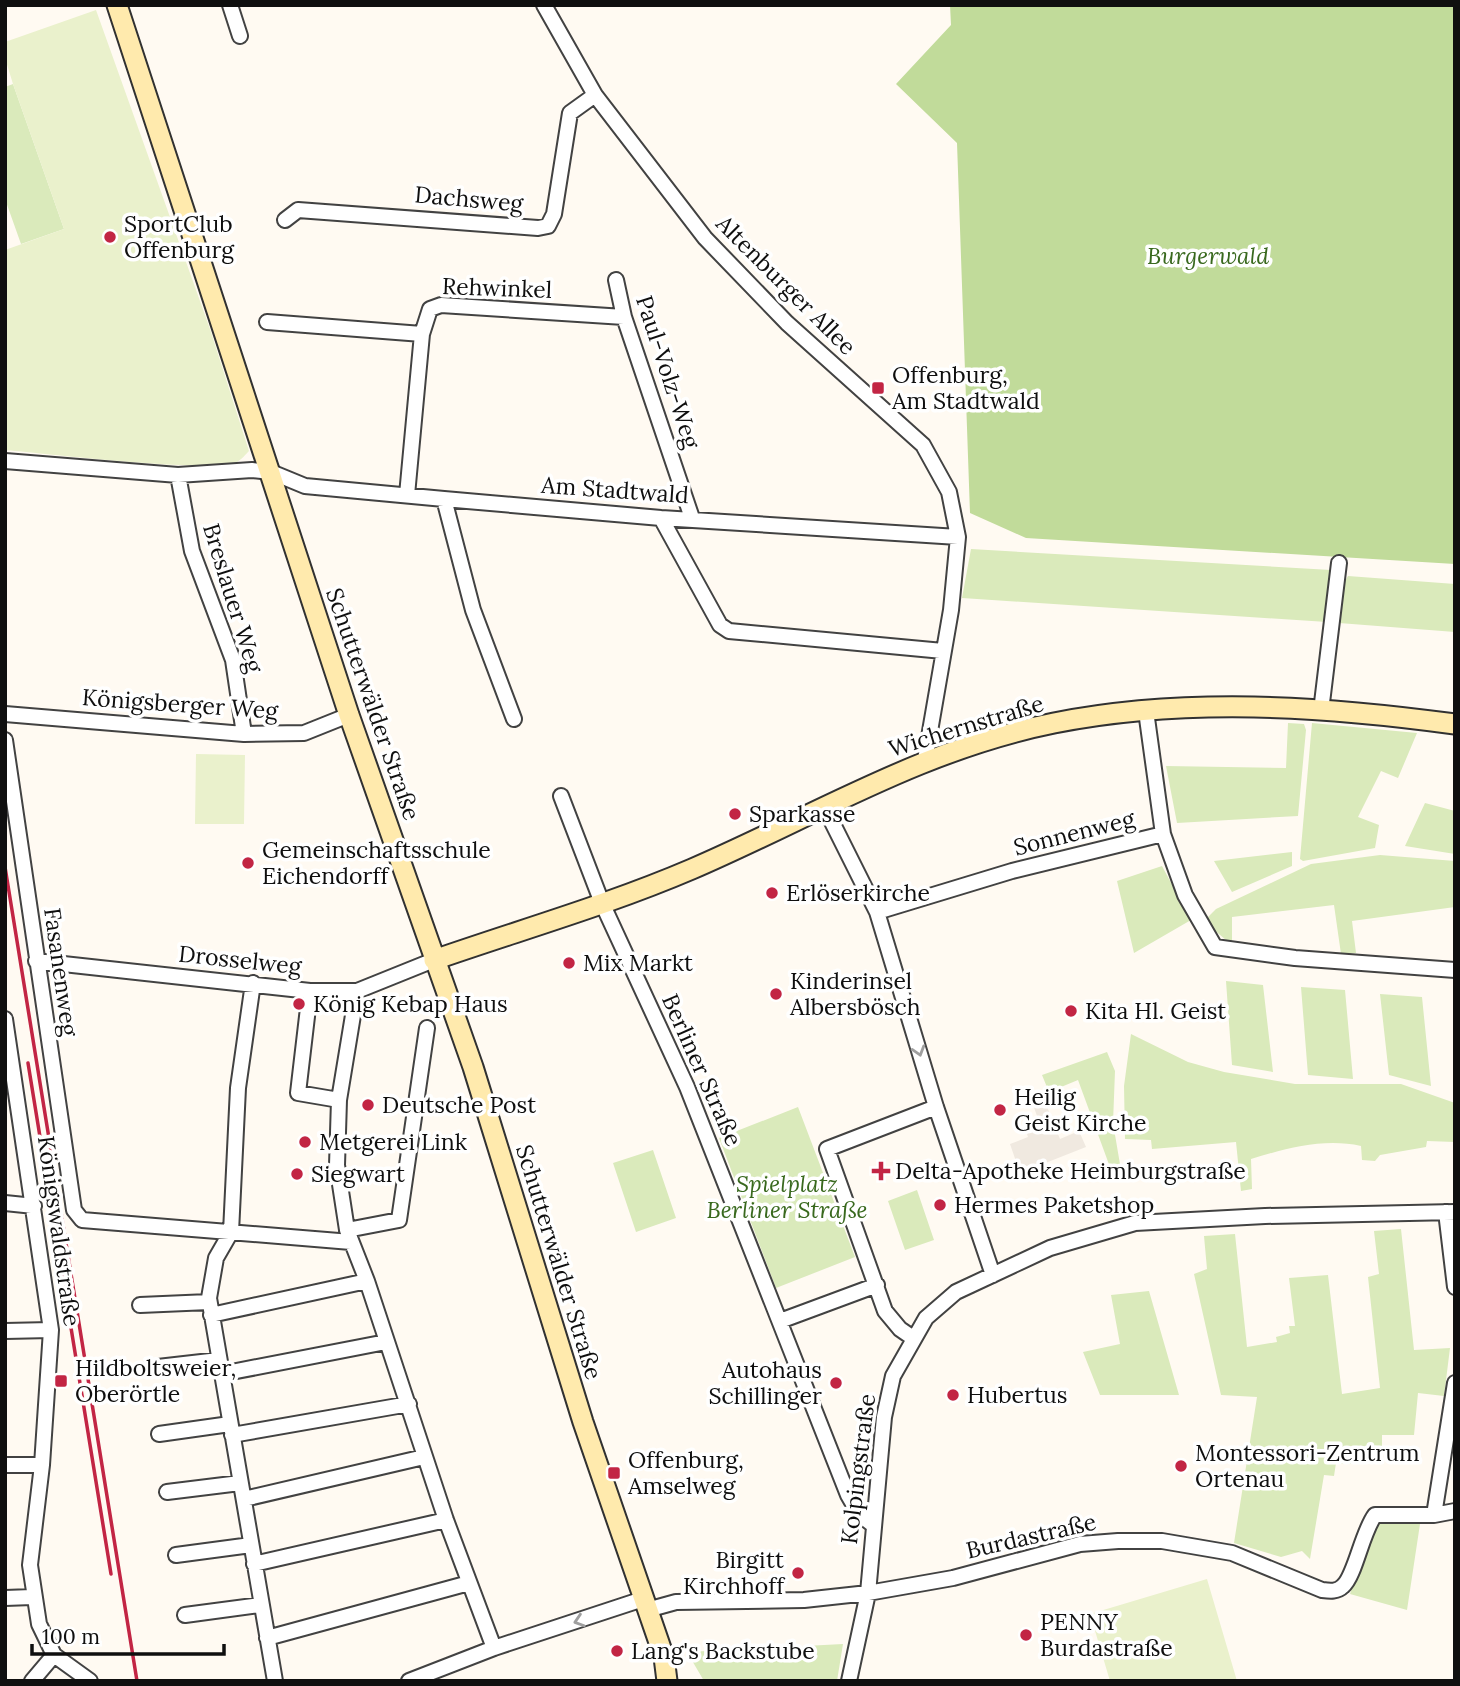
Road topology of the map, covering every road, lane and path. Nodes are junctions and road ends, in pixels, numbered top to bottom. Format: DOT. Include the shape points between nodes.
graph roads {
  1 [pos="117,5"];
  2 [pos="230,5"];
  3 [pos="544,5"];
  4 [pos="240,36"];
  5 [pos="595,95"];
  6 [pos="285,220"];
  7 [pos="616,280"];
  8 [pos="624,317"];
  9 [pos="267,322"];
  10 [pos="422,334"];
  11 [pos="5,461"];
  12 [pos="271,472"];
  13 [pos="178,475"];
  14 [pos="407,495"];
  15 [pos="444,499"];
  16 [pos="661,518"];
  17 [pos="692,518"];
  18 [pos="958,537"];
  19 [pos="1339,562"];
  20 [pos="943,652"];
  21 [pos="1146,711"];
  22 [pos="1321,711"];
  23 [pos="5,714"];
  24 [pos="349,715"];
  25 [pos="514,719"];
  26 [pos="1455,724"];
  27 [pos="244,734"];
  28 [pos="5,740"];
  29 [pos="925,760"];
  30 [pos="561,796"];
  31 [pos="824,806"];
  32 [pos="1163,834"];
  33 [pos="602,903"];
  34 [pos="877,912"];
  35 [pos="434,960"];
  36 [pos="36,961"];
  37 [pos="1455,970"];
  38 [pos="253,983"];
  39 [pos="310,991"];
  40 [pos="357,991"];
  41 [pos="5,1019"];
  42 [pos="427,1028"];
  43 [pos="339,1100"];
  44 [pos="936,1107"];
  45 [pos="5,1203"];
  46 [pos="34,1206"];
  47 [pos="1450,1212"];
  48 [pos="230,1232"];
  49 [pos="349,1236"];
  50 [pos="993,1275"];
  51 [pos="367,1282"];
  52 [pos="877,1285"];
  53 [pos="1455,1287"];
  54 [pos="140,1305"];
  55 [pos="210,1309"];
  56 [pos="780,1321"];
  57 [pos="5,1331"];
  58 [pos="51,1331"];
  59 [pos="913,1338"];
  60 [pos="386,1342"];
  61 [pos="220,1367"];
  62 [pos="149,1368"];
  63 [pos="1455,1383"];
  64 [pos="409,1404"];
  65 [pos="231,1429"];
  66 [pos="159,1434"];
  67 [pos="424,1457"];
  68 [pos="5,1465"];
  69 [pos="42,1465"];
  70 [pos="240,1483"];
  71 [pos="167,1492"];
  72 [pos="244,1499"];
  73 [pos="1455,1511"];
  74 [pos="1434,1515"];
  75 [pos="446,1520"];
  76 [pos="873,1525"];
  77 [pos="251,1545"];
  78 [pos="176,1555"];
  79 [pos="254,1564"];
  80 [pos="469,1583"];
  81 [pos="868,1593"];
  82 [pos="32,1597"];
  83 [pos="5,1598"];
  84 [pos="260,1605"];
  85 [pos="645,1605"];
  86 [pos="185,1615"];
  87 [pos="267,1638"];
  88 [pos="494,1648"];
  89 [pos="54,1656"];
  90 [pos="664,1657"];
  91 [pos="32,1681"];
  92 [pos="90,1681"];
  93 [pos="275,1681"];
  94 [pos="409,1681"];
  95 [pos="667,1681"];
  96 [pos="682,1681"];
  97 [pos="849,1681"];
  1 -- 12 [label="main road, Schutterwälder Straße"];
  2 -- 4 [label="street"];
  3 -- 5 [label="street, Altenburger Allee"];
  5 -- 6 [label="street, Dachsweg" via="570,113 554,214 548,226 298,210"];
  5 -- 18 [label="street, Altenburger Allee" via="705,238 751,288 923,445 949,492"];
  7 -- 8 [label="street, Paul-Volz-Weg"];
  8 -- 10 [label="street, Rehwinkel" via="441,305 430,309"];
  8 -- 17 [label="street, Paul-Volz-Weg"];
  9 -- 10 [label="street"];
  10 -- 14 [label="street, Rehwinkel"];
  11 -- 13 [label="street"];
  12 -- 13 [label="street"];
  12 -- 14 [label="street, Am Stadtwald" via="305,486"];
  12 -- 24 [label="main road, Schutterwälder Straße"];
  13 -- 27 [label="street, Breslauer Weg" via="192,551 233,660"];
  14 -- 15 [label="street, Am Stadtwald"];
  15 -- 16 [label="street, Am Stadtwald"];
  15 -- 25 [label="street" via="474,610"];
  16 -- 17 [label="street, Am Stadtwald"];
  16 -- 20 [label="street" via="720,625 729,631"];
  17 -- 18 [label="street, Am Stadtwald"];
  18 -- 20 [label="street, Altenburger Allee"];
  19 -- 22 [label="street"];
  20 -- 29 [label="street, Altenburger Allee"];
  21 -- 22 [label="main road, Wichernstraße" via="1236,706"];
  21 -- 29 [label="main road, Wichernstraße" via="1056,723"];
  21 -- 32 [label="street, Sonnenweg"];
  22 -- 26 [label="main road, Wichernstraße"];
  23 -- 27 [label="street, Königsberger Weg"];
  24 -- 27 [label="street, Königsberger Weg" via="304,733"];
  24 -- 35 [label="main road, Schutterwälder Straße"];
  28 -- 36 [label="street, Fasanenweg"];
  29 -- 31 [label="main road, Wichernstraße"];
  30 -- 33 [label="street"];
  31 -- 33 [label="main road, Wichernstraße" via="693,869"];
  31 -- 34 [label="street"];
  32 -- 34 [label="street, Sonnenweg" via="1034,865"];
  32 -- 37 [label="street" via="1185,895 1215,947"];
  33 -- 35 [label="main road, Wichernstraße"];
  33 -- 56 [label="street, Berliner Straße" via="687,1087"];
  34 -- 44 [label="street, one-way"];
  35 -- 40 [label="street, Drosselweg"];
  35 -- 85 [label="main road, Schutterwälder Straße" via="473,1067"];
  36 -- 38 [label="street, Drosselweg"];
  36 -- 48 [label="street, Fasanenweg" via="74,1210 82,1220"];
  38 -- 39 [label="street, Drosselweg"];
  38 -- 48 [label="street" via="238,1088"];
  39 -- 40 [label="street, Drosselweg"];
  39 -- 43 [label="street" via="298,1094"];
  40 -- 43 [label="street"];
  41 -- 46 [label="street, Königswaldstraße"];
  42 -- 49 [label="street" via="399,1220"];
  43 -- 49 [label="street" via="337,1165"];
  44 -- 50 [label="street"];
  44 -- 52 [label="street" via="827,1149"];
  45 -- 46 [label="street"];
  46 -- 58 [label="street, Königswaldstraße"];
  47 -- 50 [label="street, Kolpingstraße" via="1135,1223 1050,1248"];
  47 -- 53 [label="street"];
  48 -- 49 [label="street"];
  48 -- 55 [label="street" via="216,1258"];
  49 -- 51 [label="street"];
  50 -- 59 [label="street, Kolpingstraße" via="956,1292 926,1318"];
  51 -- 55 [label="street"];
  51 -- 60 [label="street"];
  52 -- 56 [label="street"];
  52 -- 59 [label="street" via="892,1322"];
  54 -- 55 [label="street"];
  55 -- 61 [label="street"];
  56 -- 76 [label="street, Berliner Straße" via="848,1495 859,1514"];
  57 -- 58 [label="street"];
  58 -- 69 [label="street, Königswaldstraße"];
  59 -- 76 [label="street, Kolpingstraße" via="893,1376 884,1418"];
  60 -- 61 [label="street"];
  60 -- 64 [label="street"];
  61 -- 62 [label="street"];
  61 -- 65 [label="street"];
  63 -- 74 [label="street"];
  64 -- 65 [label="street"];
  64 -- 67 [label="street"];
  65 -- 66 [label="street"];
  65 -- 70 [label="street"];
  67 -- 72 [label="street"];
  67 -- 75 [label="street"];
  68 -- 69 [label="street"];
  69 -- 82 [label="street, Königswaldstraße" via="30,1565"];
  70 -- 71 [label="street"];
  70 -- 72 [label="street"];
  72 -- 77 [label="street"];
  73 -- 74 [label="street, Burdastraße"];
  74 -- 81 [label="street, Burdastraße" via="1375,1515 1344,1586 1335,1591 1322,1590 1232,1552 1162,1541 1118,1541 1080,1544 953,1578"];
  75 -- 79 [label="street"];
  75 -- 80 [label="street"];
  76 -- 81 [label="street, Kolpingstraße"];
  77 -- 78 [label="street"];
  77 -- 79 [label="street"];
  79 -- 84 [label="street"];
  80 -- 87 [label="street"];
  80 -- 88 [label="street"];
  81 -- 85 [label="street, Burdastraße" via="804,1600"];
  81 -- 97 [label="street, Kolpingstraße"];
  82 -- 83 [label="street"];
  82 -- 89 [label="street, Königswaldstraße"];
  84 -- 86 [label="street"];
  84 -- 87 [label="street"];
  85 -- 88 [label="street, Burdastraße, one-way"];
  85 -- 90 [label="main road, Schutterwälder Straße"];
  87 -- 93 [label="street"];
  88 -- 94 [label="street, Burdastraße"];
  89 -- 91 [label="street"];
  89 -- 92 [label="street"];
  90 -- 95 [label="main road, Schutterwälder Straße"];
  90 -- 96 [label="main road, Schutterwälder Straße"];
}
